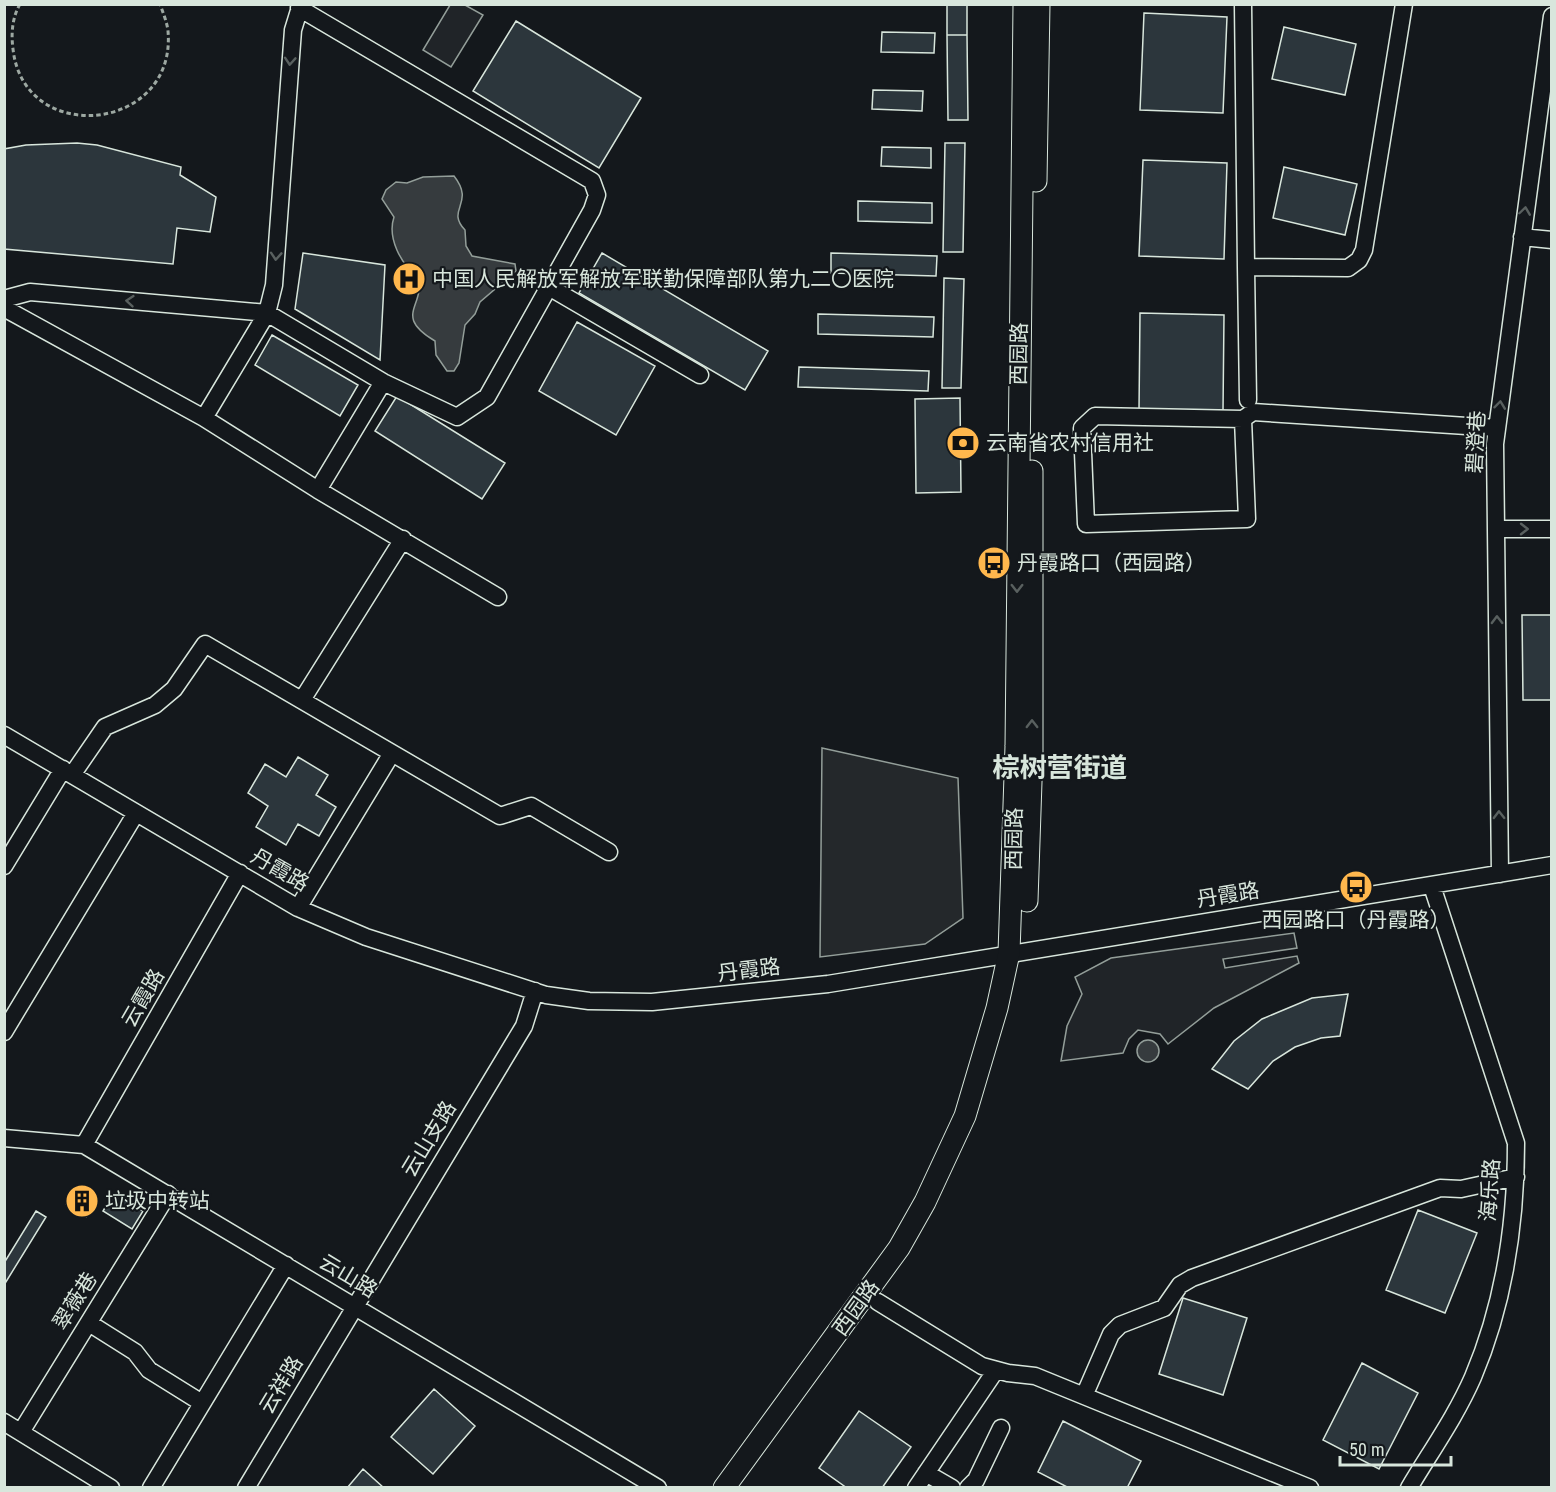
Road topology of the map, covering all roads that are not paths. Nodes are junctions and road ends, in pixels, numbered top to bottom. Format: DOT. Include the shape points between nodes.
graph roads {
  1 [pos="1024,4"];
  2 [pos="1039,4"];
  3 [pos="1243,4"];
  4 [pos="1404,4"];
  5 [pos="300,6"];
  6 [pos="1551,16"];
  7 [pos="1522,237"];
  8 [pos="1551,240"];
  9 [pos="1246,267"];
  10 [pos="549,287"];
  11 [pos="4,299"];
  12 [pos="4,308"];
  13 [pos="267,313"];
  14 [pos="700,375"];
  15 [pos="383,382"];
  16 [pos="1248,400"];
  17 [pos="204,418"];
  18 [pos="1243,419"];
  19 [pos="1497,428"];
  20 [pos="318,490"];
  21 [pos="1496,529"];
  22 [pos="1551,529"];
  23 [pos="403,539"];
  24 [pos="498,597"];
  25 [pos="302,700"];
  26 [pos="4,735"];
  27 [pos="392,753"];
  28 [pos="68,772"];
  29 [pos="136,813"];
  30 [pos="609,852"];
  31 [pos="1551,865"];
  32 [pos="4,866"];
  33 [pos="240,873"];
  34 [pos="1500,874"];
  35 [pos="1432,886"];
  36 [pos="298,908"];
  37 [pos="1016,951"];
  38 [pos="535,991"];
  39 [pos="4,1032"];
  40 [pos="4,1138"];
  41 [pos="84,1144"];
  42 [pos="1516,1178"];
  43 [pos="168,1194"];
  44 [pos="286,1265"];
  45 [pos="878,1302"];
  46 [pos="354,1306"];
  47 [pos="88,1323"];
  48 [pos="996,1370"];
  49 [pos="1084,1395"];
  50 [pos="202,1403"];
  51 [pos="4,1422"];
  52 [pos="1001,1428"];
  53 [pos="21,1432"];
  54 [pos="926,1473"];
  55 [pos="111,1488"];
  56 [pos="151,1488"];
  57 [pos="246,1488"];
  58 [pos="658,1488"];
  59 [pos="724,1488"];
  60 [pos="742,1488"];
  61 [pos="916,1488"];
  62 [pos="952,1488"];
  63 [pos="968,1488"];
  64 [pos="1310,1488"];
  65 [pos="1408,1488"];
  1 -- 37 [label="main road, 西园路, one-way"];
  37 -- 2 [label="main road, 西园路, one-way" via="1032,752"];
  3 -- 9 [label="street"];
  4 -- 9 [label="street" via="1364,250 1359,260 1348,268"];
  5 -- 10 [label="street" via="592,181 597,195 592,210"];
  5 -- 13 [label="street, one-way" via="293,30 274,285"];
  7 -- 6 [label="street, 碧澄巷, one-way"];
  7 -- 8 [label="street"];
  19 -- 7 [label="street, 碧澄巷, one-way"];
  9 -- 16 [label="street"];
  10 -- 14 [label="street"];
  10 -- 15 [label="street" via="487,397 457,417"];
  13 -- 11 [label="street, one-way" via="30,292"];
  12 -- 17 [label="street"];
  13 -- 15 [label="street"];
  13 -- 17 [label="street"];
  15 -- 20 [label="street"];
  17 -- 20 [label="street"];
  18 -- 18 [label="street" via="1247,519 1086,525 1082,428 1095,416"];
  18 -- 19 [label="street" via="1253,412"];
  19 -- 21 [label="street, 碧澄巷"];
  20 -- 23 [label="street"];
  21 -- 22 [label="street, one-way"];
  34 -- 21 [label="street, 碧澄巷, one-way"];
  23 -- 24 [label="street"];
  23 -- 25 [label="street"];
  25 -- 27 [label="street"];
  25 -- 28 [label="street" via="205,644 174,689 155,705 105,726"];
  26 -- 28 [label="street, 丹霞路"];
  27 -- 30 [label="street" via="500,816 531,806"];
  27 -- 36 [label="street"];
  28 -- 29 [label="street, 丹霞路"];
  28 -- 32 [label="street"];
  29 -- 33 [label="street, 丹霞路"];
  29 -- 39 [label="street"];
  31 -- 34 [label="street, 丹霞路"];
  33 -- 36 [label="street, 丹霞路"];
  33 -- 41 [label="street, 云霞路"];
  34 -- 35 [label="street, 丹霞路"];
  35 -- 37 [label="street, 丹霞路"];
  35 -- 42 [label="street, 海乐路" via="1516,1143"];
  36 -- 38 [label="street, 丹霞路" via="366,937"];
  37 -- 38 [label="street, 丹霞路" via="828,984 664,1001 589,1002"];
  37 -- 45 [label="main road, 西园路" via="1011,1012 979,1121 938,1209"];
  37 -- 59 [label="main road, 西园路" via="965,1116 925,1202 899,1248"];
  38 -- 46 [label="street, 云山支路" via="524,1026"];
  40 -- 41 [label="street, 云山路"];
  41 -- 43 [label="street, 云山路"];
  42 -- 49 [label="street" via="1461,1189 1440,1188 1192,1278 1180,1285 1164,1308 1120,1325 1111,1334"];
  42 -- 65 [label="street, 海乐路" via="1502,1285 1491,1326 1473,1377 1451,1420"];
  43 -- 44 [label="street, 云山路"];
  43 -- 47 [label="street, 翠薇巷"];
  44 -- 46 [label="street, 云山路"];
  44 -- 50 [label="street"];
  45 -- 48 [label="street" via="936,1340"];
  45 -- 60 [label="main road, 西园路"];
  46 -- 57 [label="street, 云祥路"];
  46 -- 58 [label="street, 云山路"];
  47 -- 50 [label="street" via="135,1352 149,1370"];
  47 -- 53 [label="street, 翠薇巷"];
  48 -- 49 [label="street" via="1035,1376"];
  48 -- 54 [label="street"];
  49 -- 64 [label="street"];
  50 -- 56 [label="street"];
  51 -- 53 [label="street"];
  52 -- 63 [label="street"];
  53 -- 55 [label="street"];
  54 -- 61 [label="street"];
  54 -- 62 [label="street"];
}
